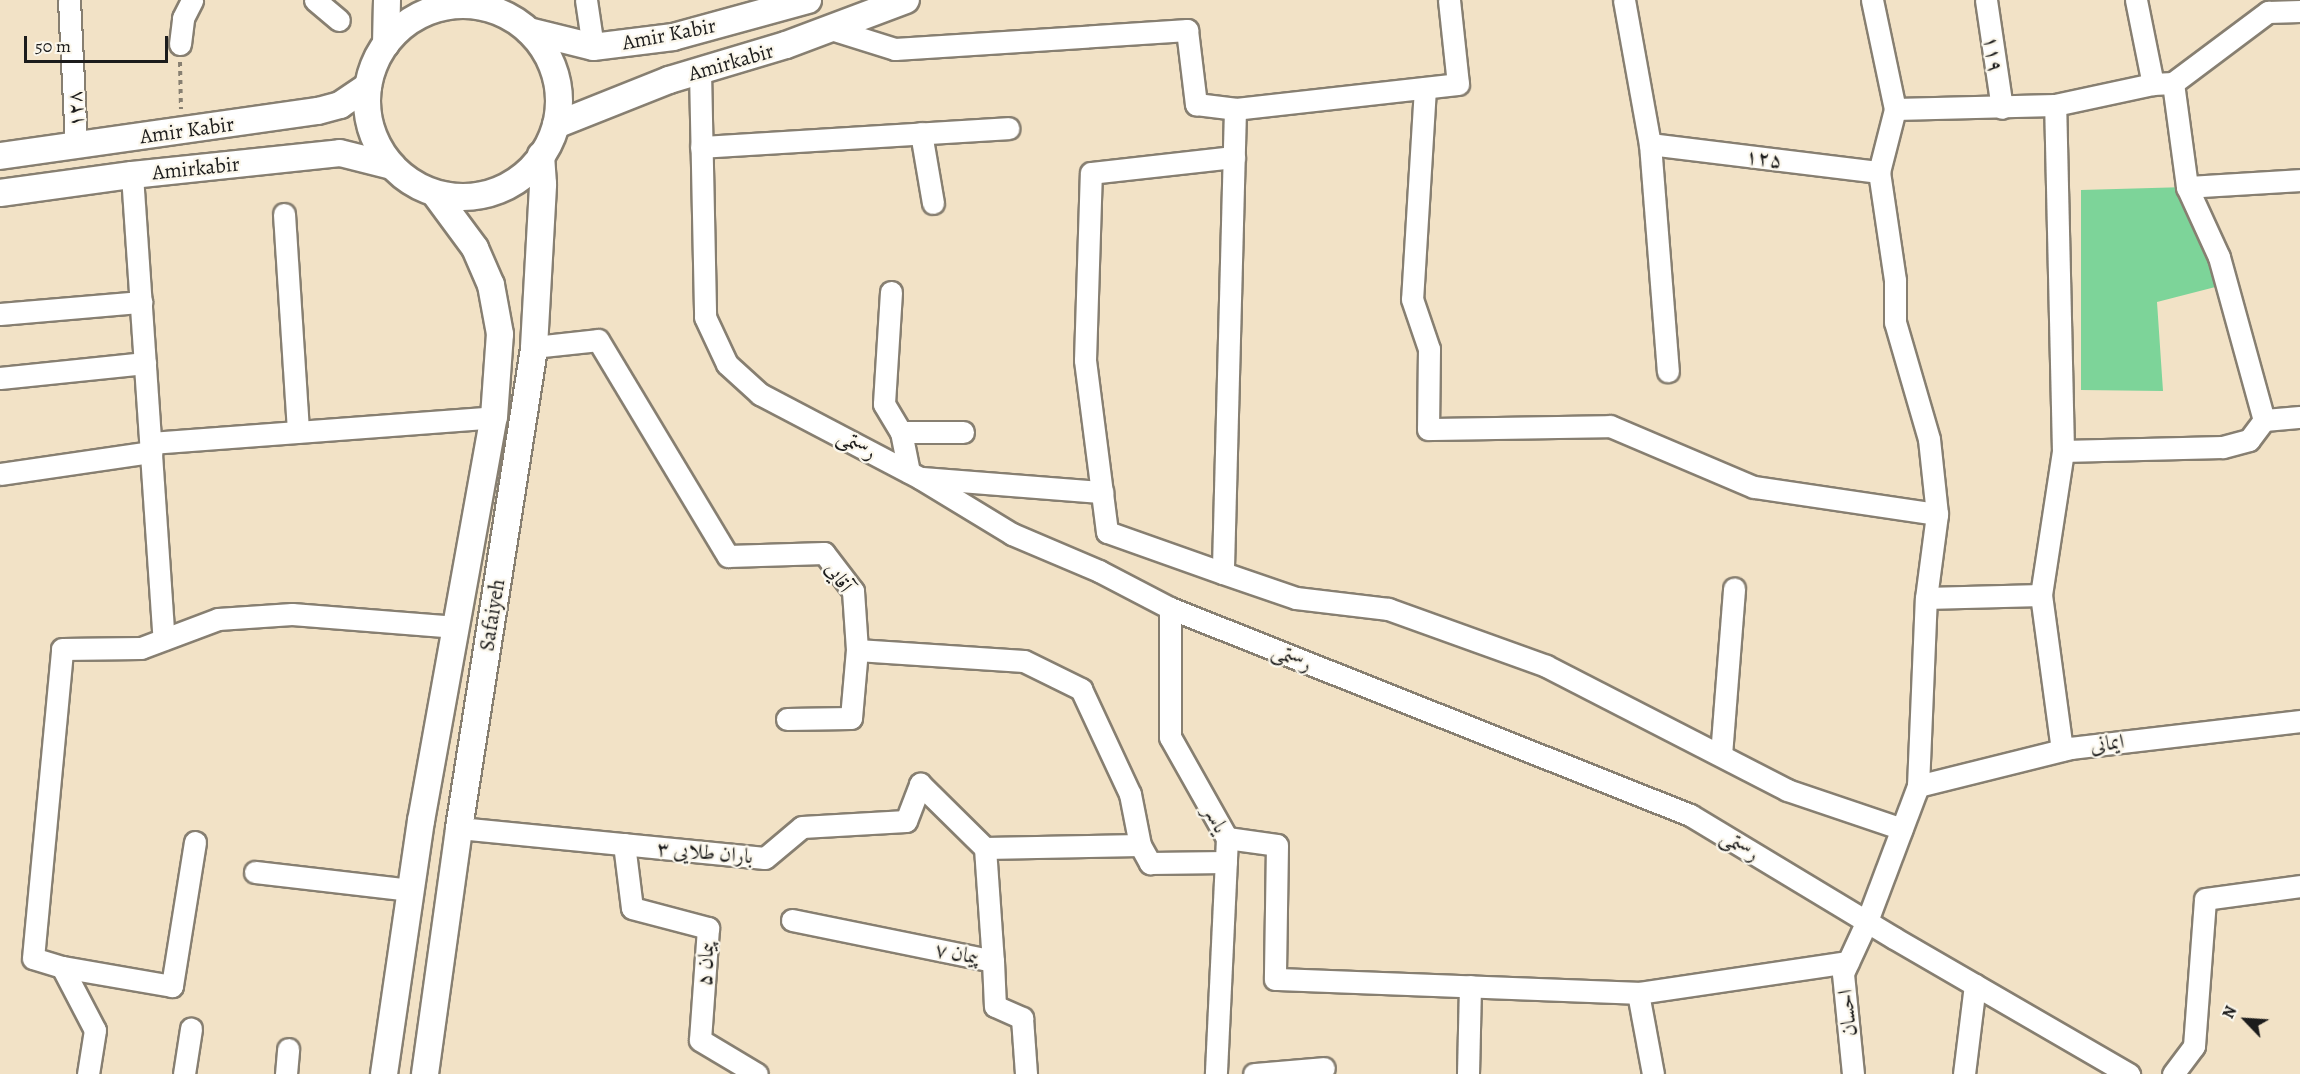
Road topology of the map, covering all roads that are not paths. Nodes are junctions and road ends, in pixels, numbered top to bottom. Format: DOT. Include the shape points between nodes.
graph roads {
  1 [pos="69,0"];
  2 [pos="192,0"];
  3 [pos="315,0"];
  4 [pos="387,0"];
  5 [pos="586,0"];
  6 [pos="808,0"];
  7 [pos="906,0"];
  8 [pos="1449,0"];
  9 [pos="1624,0"];
  10 [pos="1872,0"];
  11 [pos="1986,0"];
  12 [pos="2136,0"];
  13 [pos="495,6"];
  14 [pos="2267,6"];
  15 [pos="2300,11"];
  16 [pos="339,20"];
  17 [pos="831,29"];
  18 [pos="529,31"];
  19 [pos="180,44"];
  20 [pos="386,44"];
  21 [pos="593,47"];
  22 [pos="700,71"];
  23 [pos="2163,83"];
  24 [pos="368,86"];
  25 [pos="1425,88"];
  26 [pos="2055,105"];
  27 [pos="2002,108"];
  28 [pos="1235,109"];
  29 [pos="1895,109"];
  30 [pos="556,125"];
  31 [pos="1008,128"];
  32 [pos="921,133"];
  33 [pos="1650,144"];
  34 [pos="76,145"];
  35 [pos="701,147"];
  36 [pos="541,154"];
  37 [pos="0,156"];
  38 [pos="1234,157"];
  39 [pos="392,166"];
  40 [pos="1879,172"];
  41 [pos="132,175"];
  42 [pos="2300,180"];
  43 [pos="2187,187"];
  44 [pos="0,194"];
  45 [pos="435,194"];
  46 [pos="933,203"];
  47 [pos="284,214"];
  48 [pos="891,292"];
  49 [pos="141,302"];
  50 [pos="0,314"];
  51 [pos="534,347"];
  52 [pos="145,363"];
  53 [pos="1668,371"];
  54 [pos="0,378"];
  55 [pos="494,417"];
  56 [pos="2300,417"];
  57 [pos="2264,420"];
  58 [pos="298,432"];
  59 [pos="901,432"];
  60 [pos="963,432"];
  61 [pos="151,447"];
  62 [pos="2063,451"];
  63 [pos="0,474"];
  64 [pos="915,475"];
  65 [pos="1102,492"];
  66 [pos="1937,514"];
  67 [pos="1223,573"];
  68 [pos="1734,589"];
  69 [pos="2041,595"];
  70 [pos="1926,598"];
  71 [pos="1170,609"];
  72 [pos="456,627"];
  73 [pos="164,639"];
  74 [pos="857,650"];
  75 [pos="788,719"];
  76 [pos="2300,721"];
  77 [pos="2062,750"];
  78 [pos="1721,755"];
  79 [pos="1918,786"];
  80 [pos="459,828"];
  81 [pos="1902,829"];
  82 [pos="1227,838"];
  83 [pos="195,842"];
  84 [pos="624,844"];
  85 [pos="1140,845"];
  86 [pos="985,848"];
  87 [pos="1226,862"];
  88 [pos="255,872"];
  89 [pos="2300,886"];
  90 [pos="411,890"];
  91 [pos="792,920"];
  92 [pos="1867,921"];
  93 [pos="993,961"];
  94 [pos="1848,962"];
  95 [pos="62,968"];
  96 [pos="1975,985"];
  97 [pos="1470,986"];
  98 [pos="1638,993"];
  99 [pos="191,1029"];
  100 [pos="288,1049"];
  101 [pos="1324,1068"];
  102 [pos="88,1074"];
  103 [pos="184,1074"];
  104 [pos="286,1074"];
  105 [pos="384,1074"];
  106 [pos="425,1074"];
  107 [pos="757,1074"];
  108 [pos="1026,1074"];
  109 [pos="1216,1074"];
  110 [pos="1255,1074"];
  111 [pos="1468,1074"];
  112 [pos="1653,1074"];
  113 [pos="1853,1074"];
  114 [pos="1964,1074"];
  115 [pos="2129,1074"];
  116 [pos="2173,1074"];
  1 -- 34 [label="street, ۱۲۸"];
  2 -- 19 [label="street" via="183,18"];
  3 -- 16 [label="street"];
  4 -- 20 [label="main road"];
  5 -- 21 [label="street"];
  6 -- 21 [label="main road, Amir Kabir" via="673,37"];
  7 -- 17 [label="main road, Amirkabir"];
  8 -- 25 [label="street" via="1458,84"];
  9 -- 33 [label="street"];
  10 -- 29 [label="street"];
  11 -- 27 [label="street, ۱۱۹"];
  12 -- 23 [label="street"];
  13 -- 18 [label="main road"];
  13 -- 20 [label="main road" via="434,9 406,23"];
  14 -- 15 [label="street"];
  14 -- 23 [label="street"];
  17 -- 22 [label="main road, Amirkabir"];
  17 -- 28 [label="street" via="895,49 1187,30 1196,104"];
  18 -- 21 [label="main road, Amir Kabir"];
  18 -- 30 [label="main road" via="549,58 555,74 559,108"];
  20 -- 24 [label="main road" via="372,69"];
  22 -- 30 [label="main road, Amirkabir"];
  22 -- 35 [label="street, رستمی"];
  23 -- 26 [label="street"];
  23 -- 43 [label="street"];
  24 -- 34 [label="main road, Amir Kabir" via="340,105 318,111"];
  24 -- 39 [label="main road" via="371,129"];
  25 -- 28 [label="street"];
  25 -- 66 [label="street" via="1412,299 1429,349 1428,429 1610,426 1754,487"];
  26 -- 27 [label="street"];
  26 -- 62 [label="street"];
  27 -- 29 [label="street"];
  28 -- 38 [label="street"];
  29 -- 40 [label="street"];
  30 -- 36 [label="main road"];
  31 -- 32 [label="street"];
  32 -- 35 [label="street"];
  32 -- 46 [label="street"];
  33 -- 40 [label="street, ۱۲۵"];
  33 -- 53 [label="street"];
  34 -- 37 [label="main road, Amir Kabir"];
  35 -- 64 [label="street, رستمی" via="705,317 727,364 760,394"];
  36 -- 45 [label="main road" via="531,169 503,189 469,197"];
  36 -- 51 [label="main road, Safaiyeh" via="543,184"];
  38 -- 65 [label="street" via="1091,173 1085,360"];
  38 -- 67 [label="street"];
  39 -- 41 [label="main road, Amirkabir" via="340,153"];
  39 -- 45 [label="main road"];
  40 -- 66 [label="street, احسان" via="1894,280 1895,322 1929,439"];
  41 -- 44 [label="main road, Amirkabir"];
  41 -- 49 [label="street"];
  42 -- 43 [label="street"];
  43 -- 57 [label="street" via="2219,256"];
  45 -- 55 [label="main road, Safaiyeh" via="475,248 491,285 500,334"];
  47 -- 58 [label="street"];
  48 -- 59 [label="street" via="884,404"];
  49 -- 50 [label="street"];
  49 -- 52 [label="street"];
  51 -- 74 [label="street, آقایی" via="598,340 728,556 824,553 853,591"];
  51 -- 80 [label="main road, Safaiyeh"];
  52 -- 54 [label="street"];
  52 -- 61 [label="street"];
  55 -- 58 [label="street"];
  55 -- 72 [label="main road, Safaiyeh"];
  56 -- 57 [label="street"];
  57 -- 62 [label="street" via="2249,440 2222,447"];
  58 -- 61 [label="street"];
  59 -- 60 [label="street"];
  59 -- 64 [label="street"];
  61 -- 63 [label="street"];
  61 -- 73 [label="street"];
  62 -- 69 [label="street"];
  64 -- 65 [label="street"];
  64 -- 71 [label="street, رستمی" via="1012,534"];
  65 -- 67 [label="street" via="1107,532"];
  66 -- 70 [label="street, احسان"];
  67 -- 78 [label="street" via="1296,598 1388,609 1546,666"];
  68 -- 78 [label="street"];
  69 -- 70 [label="street"];
  69 -- 77 [label="street"];
  70 -- 79 [label="street, احسان"];
  71 -- 82 [label="street, یاسر" via="1170,737"];
  71 -- 92 [label="street, رستمی" via="1690,815"];
  72 -- 73 [label="street" via="292,614 218,619"];
  72 -- 90 [label="main road, Safaiyeh"];
  73 -- 95 [label="street" via="141,648 62,649 33,958"];
  74 -- 75 [label="street" via="851,718"];
  74 -- 85 [label="street" via="1024,661 1082,689 1130,794"];
  76 -- 77 [label="street, ایمانی"];
  77 -- 79 [label="street, ایمانی"];
  78 -- 81 [label="street" via="1787,790"];
  79 -- 81 [label="street, احسان"];
  80 -- 84 [label="street, باران طلایی ۳"];
  80 -- 106 [label="main road, Safaiyeh"];
  81 -- 92 [label="street, احسان"];
  82 -- 87 [label="street, یاسر"];
  82 -- 97 [label="street" via="1277,845 1275,979"];
  83 -- 95 [label="street" via="172,986"];
  84 -- 86 [label="street, باران طلایی ۳" via="765,858 802,827 906,821 920,784"];
  84 -- 107 [label="street, پیمان ۵" via="632,908 708,928 700,1040"];
  85 -- 86 [label="street"];
  85 -- 87 [label="street" via="1150,863"];
  86 -- 93 [label="street"];
  87 -- 109 [label="street, یاسر"];
  88 -- 90 [label="street"];
  89 -- 116 [label="street" via="2205,899 2194,1046"];
  90 -- 105 [label="main road, Safaiyeh"];
  91 -- 93 [label="street, پیمان ۷"];
  92 -- 94 [label="street, احسان"];
  92 -- 96 [label="street, رستمی"];
  93 -- 108 [label="street, پیمان ۷" via="994,1006 1022,1018"];
  94 -- 98 [label="street"];
  94 -- 113 [label="street, احسان" via="1843,973"];
  95 -- 102 [label="street" via="95,1030"];
  96 -- 114 [label="street"];
  96 -- 115 [label="street, رستمی"];
  97 -- 98 [label="street"];
  97 -- 111 [label="street"];
  98 -- 112 [label="street"];
  99 -- 103 [label="street"];
  100 -- 104 [label="street"];
  101 -- 110 [label="street"];
}
